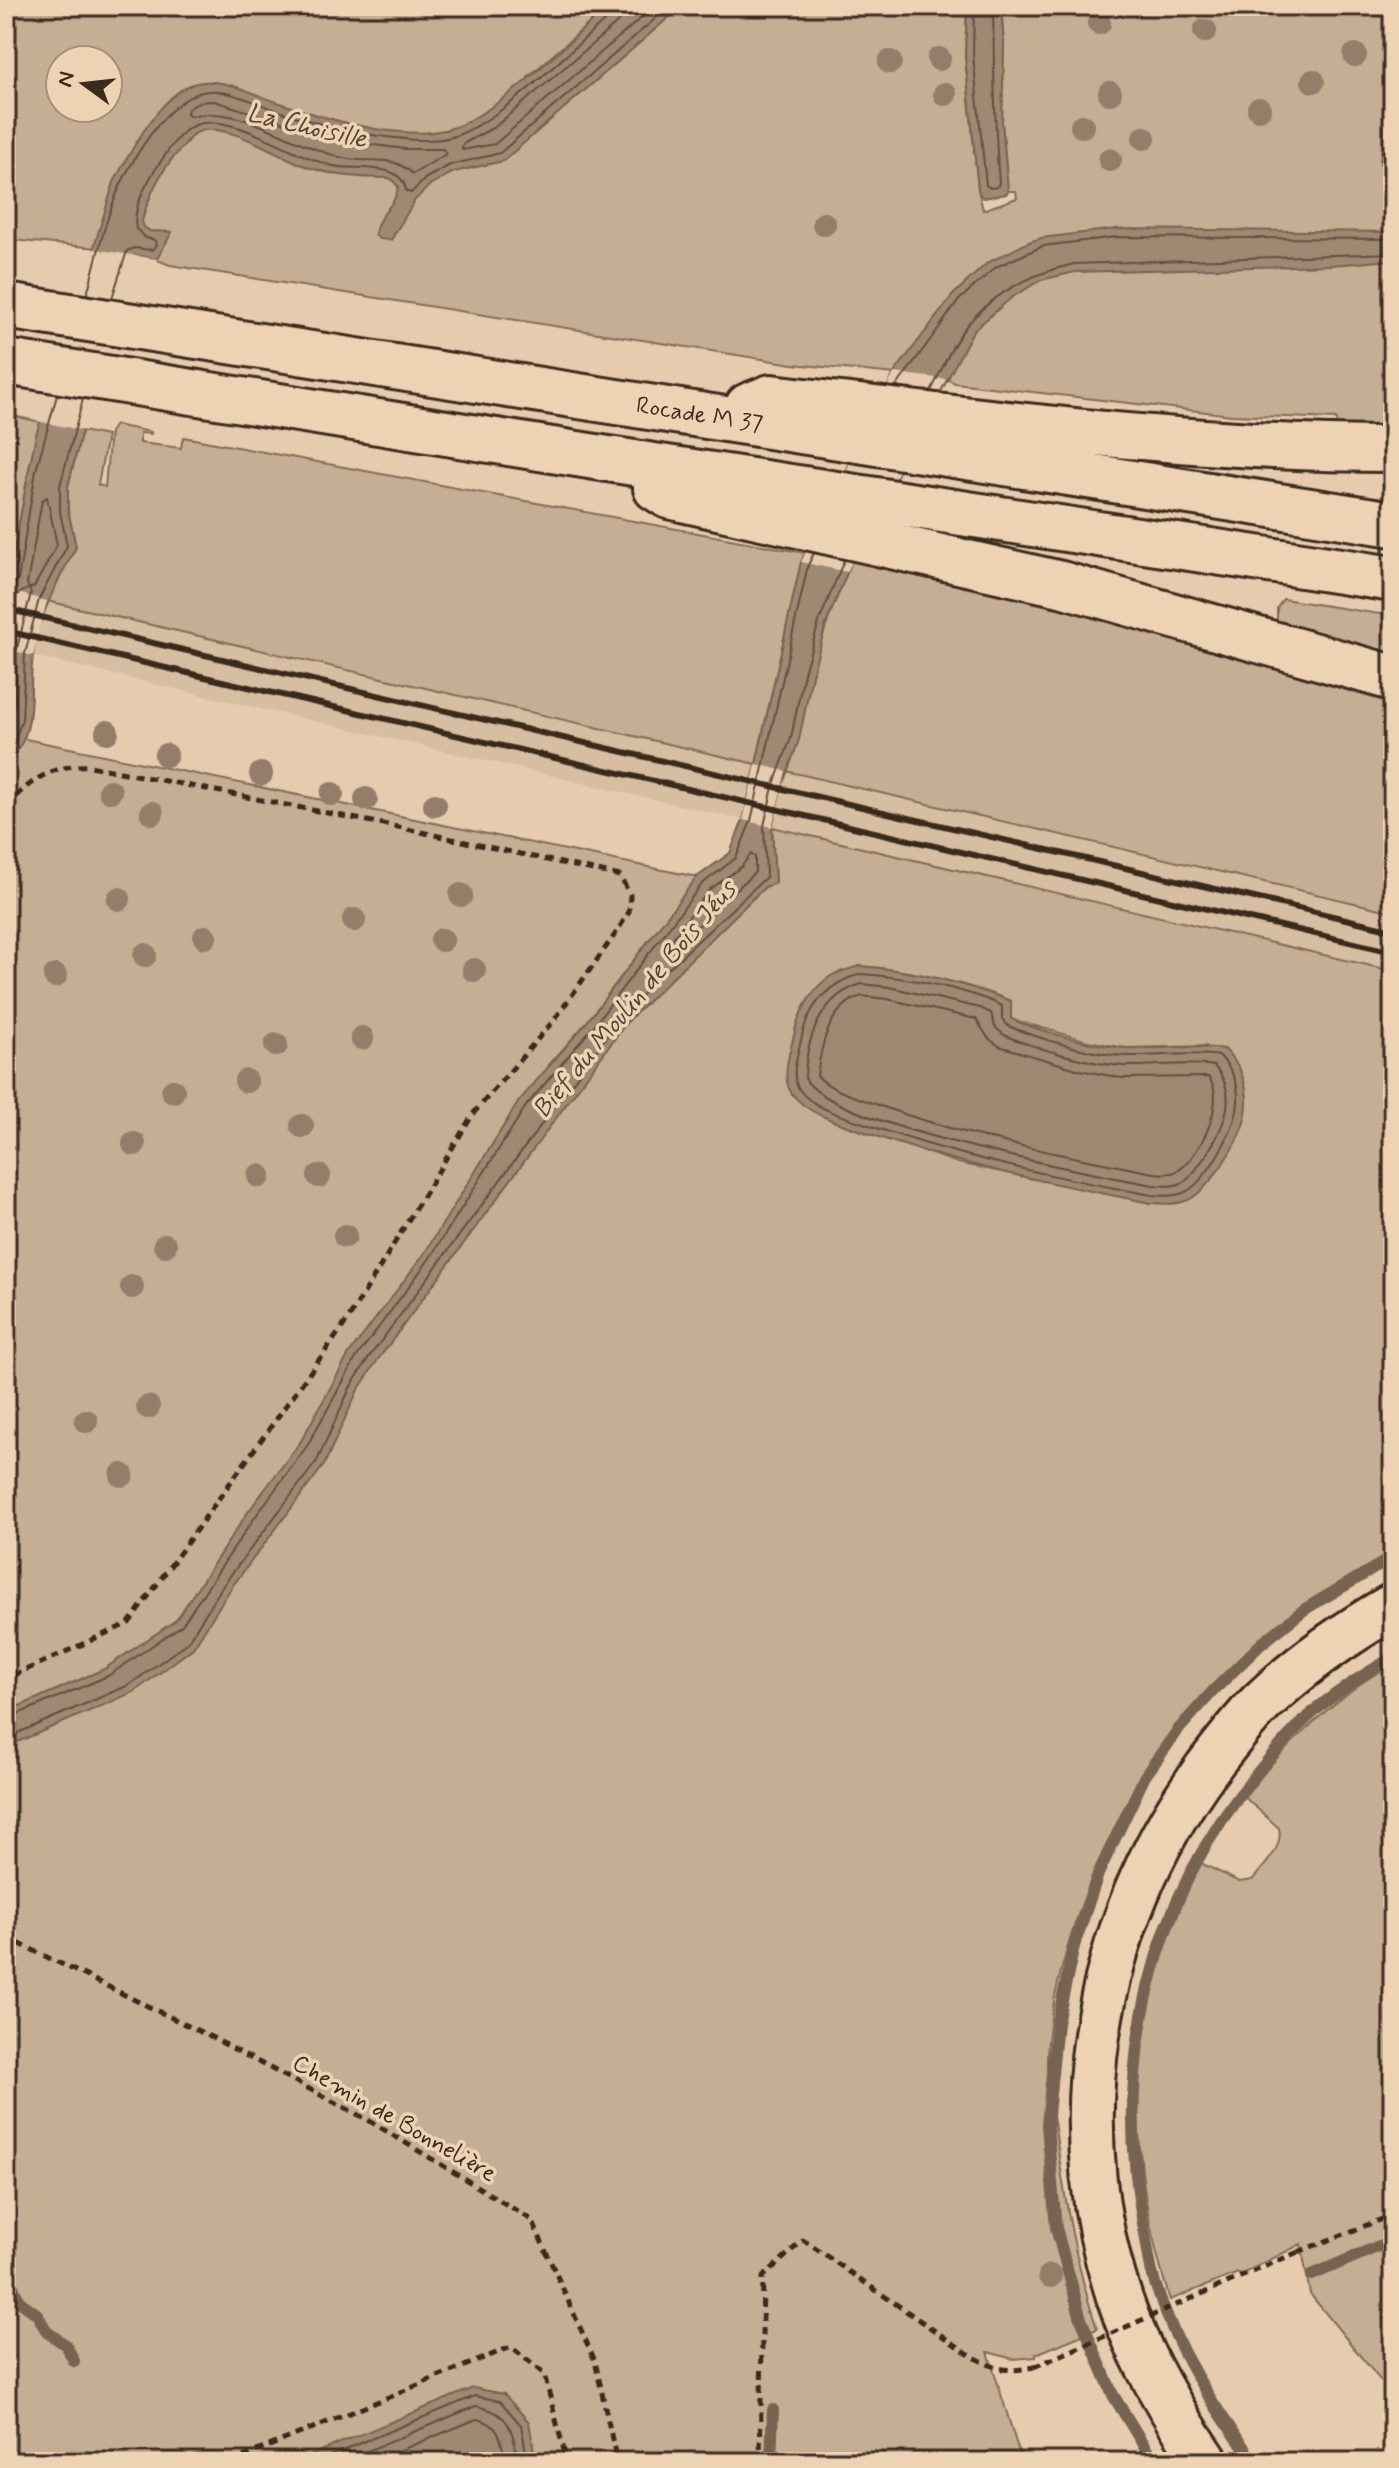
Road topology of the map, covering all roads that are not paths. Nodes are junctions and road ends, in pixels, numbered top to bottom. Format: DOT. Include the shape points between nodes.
graph roads {
  1 [pos="24,309"];
  2 [pos="16,364"];
  3 [pos="919,431"];
  4 [pos="1393,449"];
  5 [pos="826,511"];
  6 [pos="1393,524"];
  7 [pos="1393,579"];
  8 [pos="1393,678"];
  9 [pos="1393,1606"];
  10 [pos="1206,2462"];
  1 -- 3 [label="main road, Rocade M 37" via="717,418"];
  2 -- 5 [label="main road" via="608,459 669,496"];
  3 -- 4 [label="main road"];
  3 -- 6 [label="main road"];
  5 -- 7 [label="main road" via="884,500"];
  5 -- 8 [label="main road" via="863,540 1061,584"];
  9 -- 10 [label="main road" via="1312,1660 1261,1703 1220,1750 1186,1797 1143,1875 1104,1987 1091,2106 1099,2214 1132,2331 1177,2420"];
}
